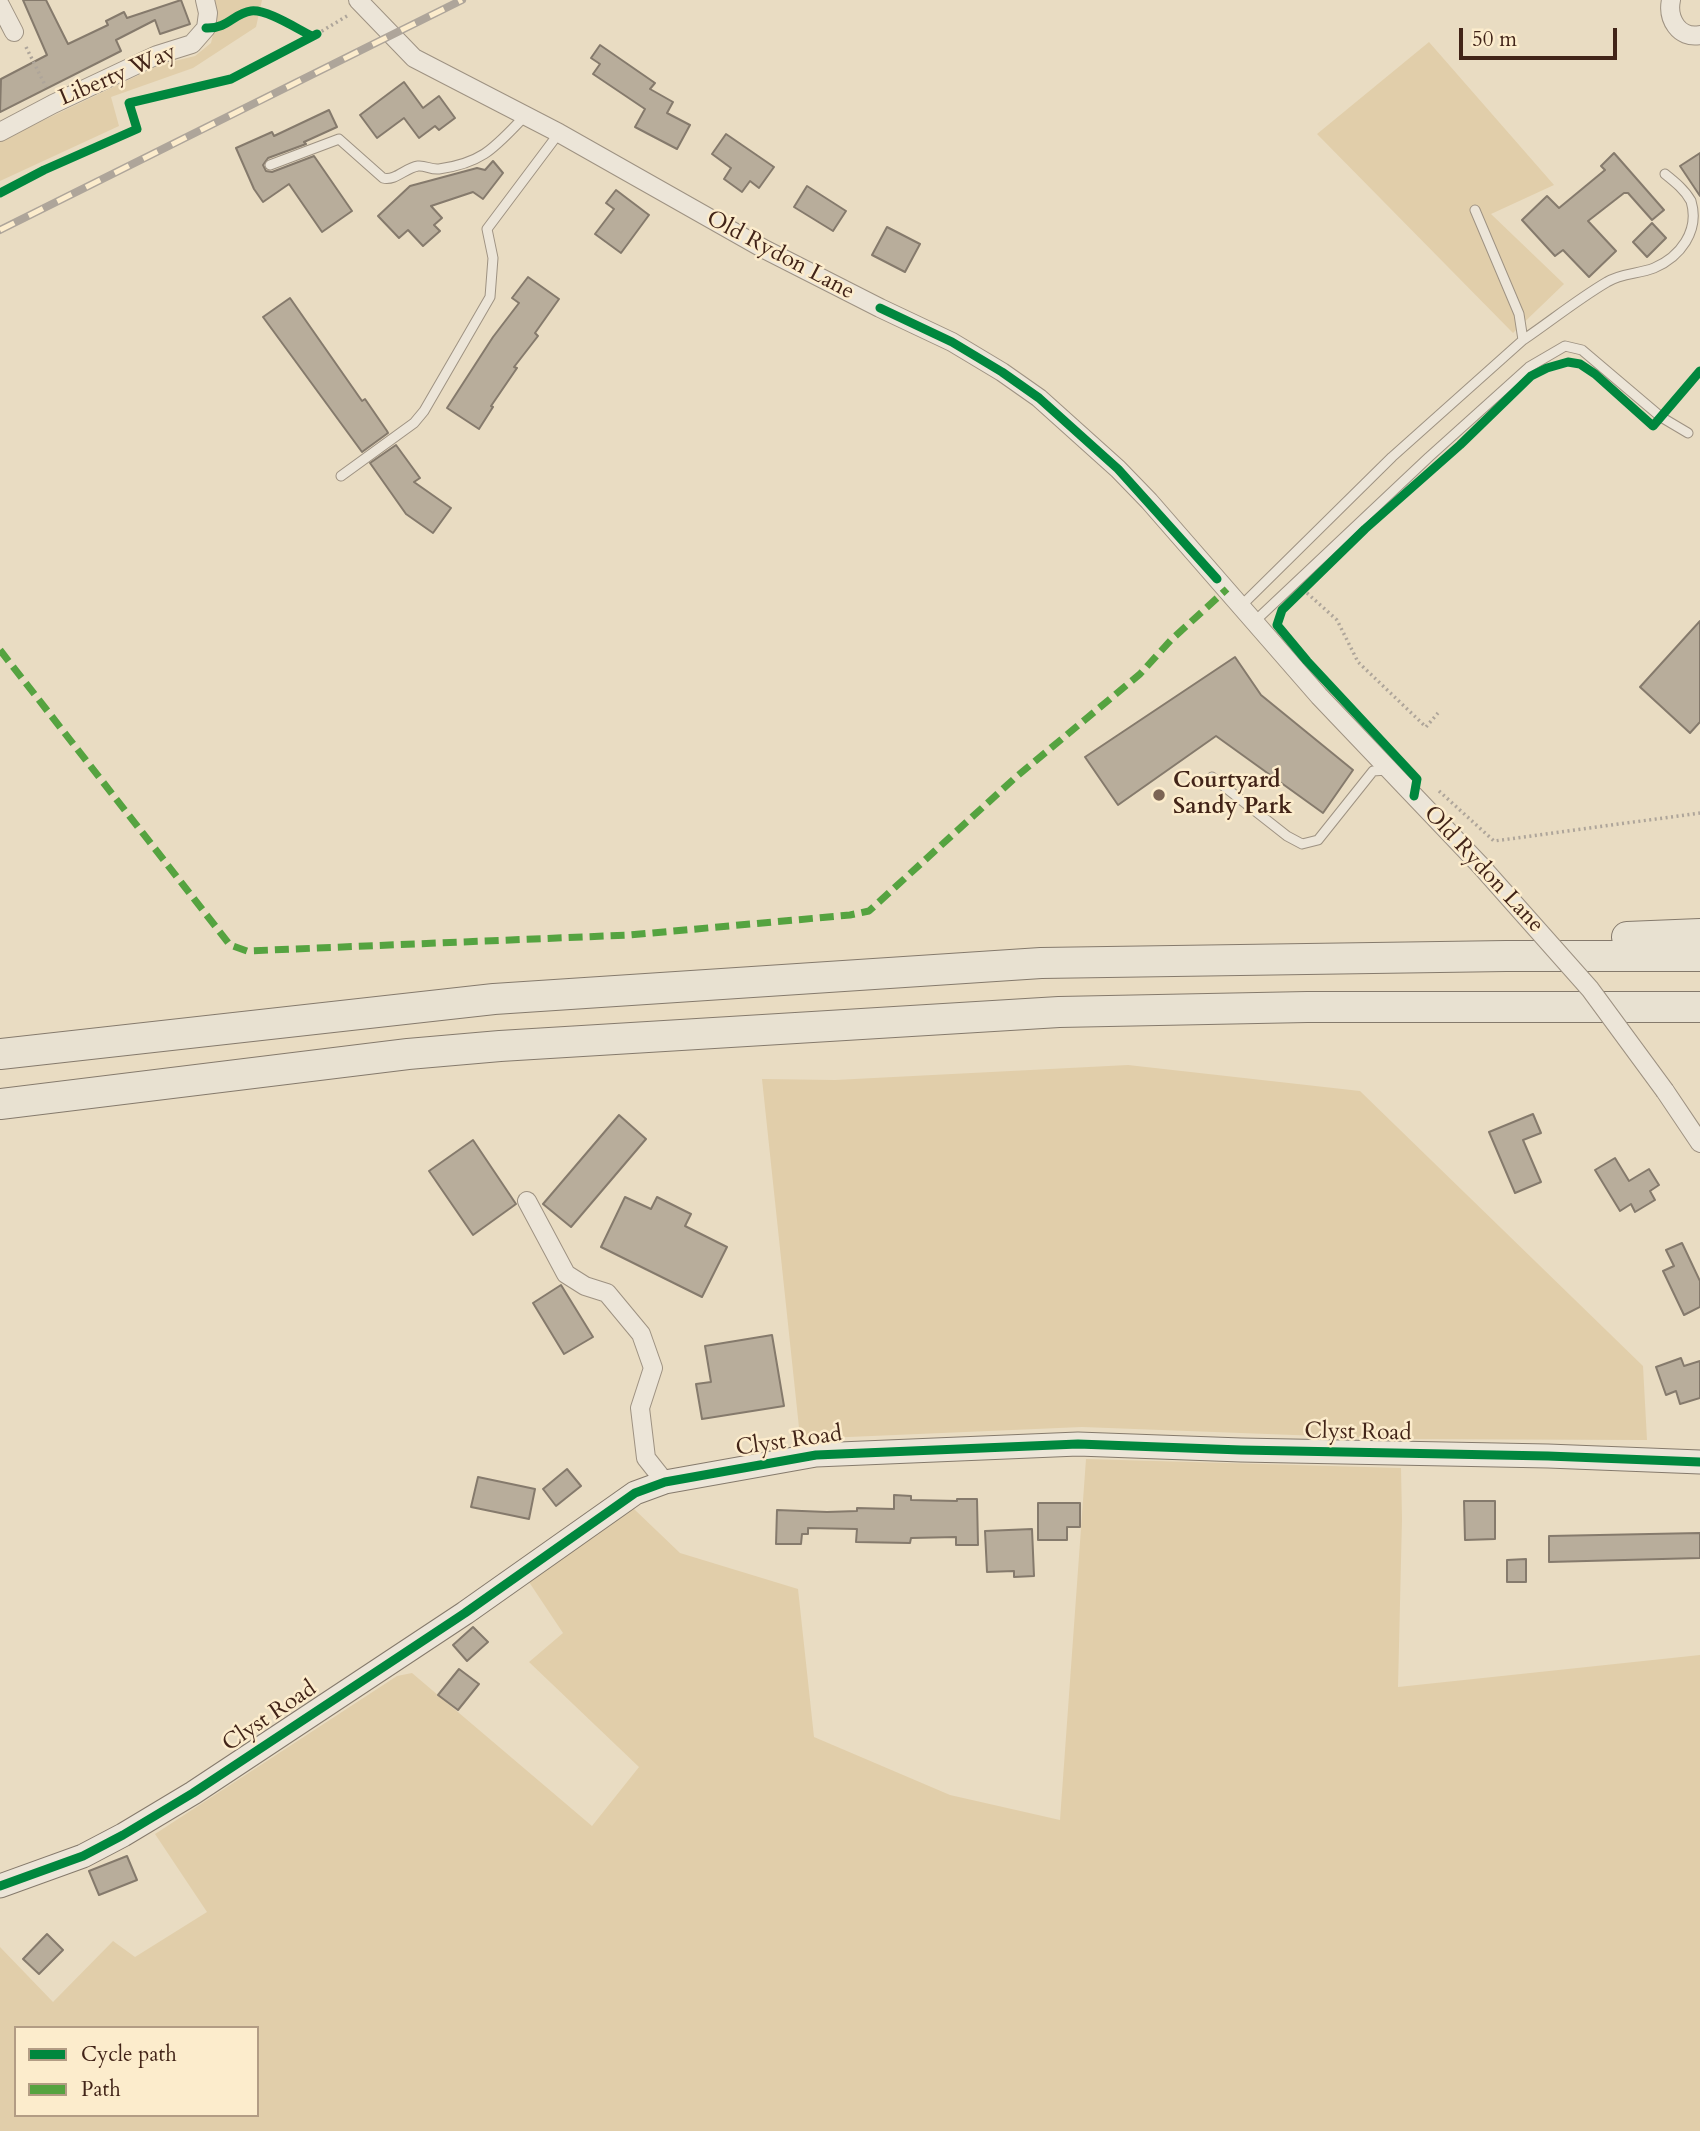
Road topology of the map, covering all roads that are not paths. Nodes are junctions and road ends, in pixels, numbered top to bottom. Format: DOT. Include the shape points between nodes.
graph roads {
  1 [pos="205,0"];
  2 [pos="1671,0"];
  3 [pos="0,5"];
  4 [pos="353,8"];
  5 [pos="13,32"];
  6 [pos="1700,35"];
  7 [pos="524,117"];
  8 [pos="0,132"];
  9 [pos="559,134"];
  10 [pos="270,165"];
  11 [pos="1665,174"];
  12 [pos="1475,210"];
  13 [pos="1523,340"];
  14 [pos="1688,433"];
  15 [pos="341,476"];
  16 [pos="1241,606"];
  17 [pos="1254,622"];
  18 [pos="1389,769"];
  19 [pos="1212,777"];
  20 [pos="1700,934"];
  21 [pos="1506,956"];
  22 [pos="1700,957"];
  23 [pos="1527,1007"];
  24 [pos="1700,1007"];
  25 [pos="1700,1027"];
  26 [pos="0,1054"];
  27 [pos="0,1104"];
  28 [pos="1700,1143"];
  29 [pos="527,1201"];
  30 [pos="1700,1462"];
  31 [pos="665,1482"];
  32 [pos="0,1886"];
  1 -- 8 [label="street, Liberty Way" via="206,27 192,44 157,55"];
  2 -- 6 [label="street" via="1672,22 1681,32"];
  3 -- 5 [label="street"];
  4 -- 7 [label="street, Old Rydon Lane" via="414,58"];
  7 -- 9 [label="street, Old Rydon Lane"];
  7 -- 10 [label="lane" via="480,158 437,170 418,166 383,178 339,139"];
  9 -- 15 [label="lane" via="487,229 493,258 490,297 424,411"];
  9 -- 16 [label="street, Old Rydon Lane" via="764,249 952,342 1040,398 1118,470"];
  11 -- 13 [label="lane" via="1681,187 1694,210 1695,228 1680,253 1653,268 1610,280"];
  12 -- 13 [label="lane" via="1519,314"];
  13 -- 16 [label="lane" via="1392,457"];
  14 -- 17 [label="lane" via="1661,417 1582,350 1565,345 1529,367"];
  16 -- 17 [label="street, Old Rydon Lane"];
  17 -- 18 [label="street, Old Rydon Lane"];
  18 -- 19 [label="lane" via="1373,771 1318,840 1302,844"];
  18 -- 28 [label="street, Old Rydon Lane, bridge" via="1590,989"];
  20 -- 21 [label="highway" via="1578,940"];
  21 -- 22 [label="highway"];
  21 -- 26 [label="highway" via="1041,963 536,996"];
  23 -- 24 [label="highway"];
  23 -- 25 [label="highway"];
  23 -- 27 [label="highway" via="1059,1012 499,1046"];
  29 -- 31 [label="street" via="566,1274 607,1293 641,1334 653,1367 640,1408 646,1458"];
  30 -- 31 [label="street, Clyst Road" via="1078,1444 816,1455"];
  31 -- 32 [label="street, Clyst Road" via="635,1493 465,1614 193,1793 83,1856"];
}
